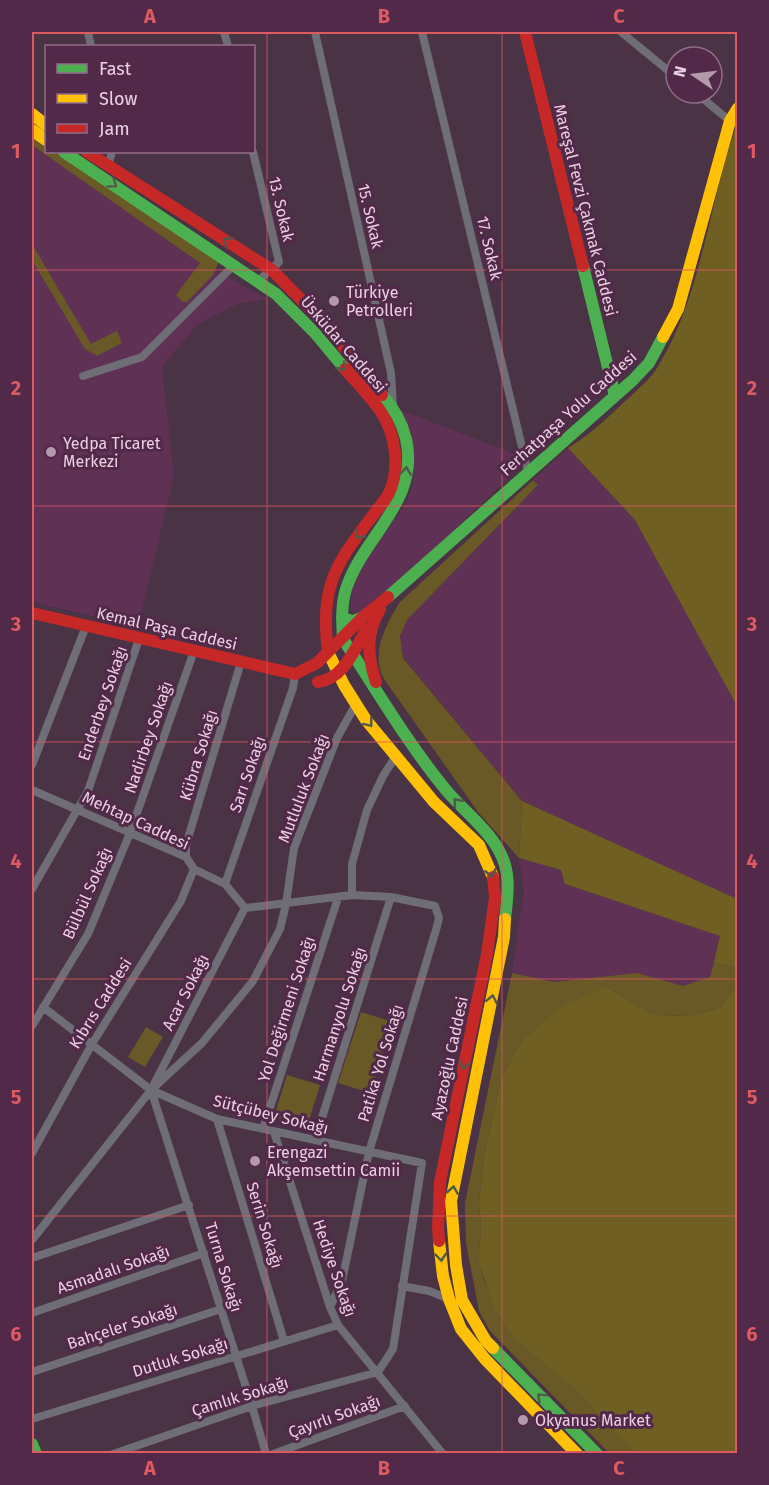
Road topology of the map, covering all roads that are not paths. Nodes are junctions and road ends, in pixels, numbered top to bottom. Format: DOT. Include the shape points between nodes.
graph roads {
  1 [pos="315,32"];
  2 [pos="422,32"];
  3 [pos="525,32"];
  4 [pos="621,32"];
  5 [pos="664,67"];
  6 [pos="711,105"];
  7 [pos="738,108"];
  8 [pos="32,114"];
  9 [pos="730,121"];
  10 [pos="45,124"];
  11 [pos="32,130"];
  12 [pos="45,139"];
  13 [pos="66,153"];
  14 [pos="88,153"];
  15 [pos="112,153"];
  16 [pos="253,153"];
  17 [pos="108,166"];
  18 [pos="182,212"];
  19 [pos="172,223"];
  20 [pos="233,266"];
  21 [pos="272,270"];
  22 [pos="257,282"];
  23 [pos="83,376"];
  24 [pos="615,396"];
  25 [pos="393,407"];
  26 [pos="528,472"];
  27 [pos="32,613"];
  28 [pos="342,618"];
  29 [pos="367,620"];
  30 [pos="86,626"];
  31 [pos="140,639"];
  32 [pos="342,639"];
  33 [pos="194,651"];
  34 [pos="328,652"];
  35 [pos="351,654"];
  36 [pos="241,662"];
  37 [pos="295,674"];
  38 [pos="339,674"];
  39 [pos="318,682"];
  40 [pos="354,701"];
  41 [pos="384,702"];
  42 [pos="396,756"];
  43 [pos="32,765"];
  44 [pos="32,790"];
  45 [pos="77,808"];
  46 [pos="130,833"];
  47 [pos="186,857"];
  48 [pos="194,869"];
  49 [pos="225,884"];
  50 [pos="32,889"];
  51 [pos="352,895"];
  52 [pos="392,897"];
  53 [pos="338,898"];
  54 [pos="286,903"];
  55 [pos="245,908"];
  56 [pos="43,1007"];
  57 [pos="32,1026"];
  58 [pos="92,1044"];
  59 [pos="151,1090"];
  60 [pos="217,1119"];
  61 [pos="263,1130"];
  62 [pos="274,1132"];
  63 [pos="315,1140"];
  64 [pos="369,1152"];
  65 [pos="32,1153"];
  66 [pos="189,1205"];
  67 [pos="32,1240"];
  68 [pos="204,1253"];
  69 [pos="32,1258"];
  70 [pos="402,1286"];
  71 [pos="449,1299"];
  72 [pos="330,1306"];
  73 [pos="221,1309"];
  74 [pos="32,1313"];
  75 [pos="338,1325"];
  76 [pos="284,1341"];
  77 [pos="236,1355"];
  78 [pos="32,1372"];
  79 [pos="378,1372"];
  80 [pos="252,1406"];
  81 [pos="405,1406"];
  82 [pos="32,1419"];
  83 [pos="32,1444"];
  84 [pos="36,1454"];
  85 [pos="113,1454"];
  86 [pos="266,1454"];
  87 [pos="273,1454"];
  88 [pos="443,1454"];
  89 [pos="577,1454"];
  90 [pos="597,1454"];
  1 -- 25 [label="street, 15. Sokak" via="391,373"];
  2 -- 26 [label="street, 17. Sokak"];
  3 -- 24 [label="main road, Mareşal Fevzi Çakmak Caddesi"];
  4 -- 5 [label="street"];
  6 -- 9 [label="street"];
  7 -- 9 [label="main road, Ferhatpaşa Yolu Caddesi"];
  8 -- 10 [label="main road"];
  9 -- 24 [label="main road, Ferhatpaşa Yolu Caddesi" via="678,309 649,363"];
  11 -- 12 [label="main road"];
  13 -- 19 [label="main road, Üsküdar Caddesi, one-way"];
  14 -- 17 [label="main road, Üsküdar Caddesi"];
  15 -- 17 [label="street"];
  16 -- 21 [label="street, 13. Sokak" via="279,262"];
  17 -- 18 [label="main road, Üsküdar Caddesi"];
  18 -- 19 [label="main road"];
  21 -- 18 [label="main road, Üsküdar Caddesi, one-way"];
  19 -- 20 [label="main road, Üsküdar Caddesi"];
  20 -- 22 [label="main road, Üsküdar Caddesi"];
  20 -- 23 [label="street" via="142,357"];
  21 -- 22 [label="street"];
  21 -- 25 [label="main road, Üsküdar Caddesi" via="334,333"];
  22 -- 34 [label="main road, Üsküdar Caddesi, one-way" via="276,294 315,333 381,412 391,434 394,475 388,495 352,543 332,583 325,627"];
  24 -- 26 [label="main road, Ferhatpaşa Yolu Caddesi"];
  28 -- 25 [label="main road, Üsküdar Caddesi, one-way" via="346,589 357,565 402,494 408,450"];
  26 -- 29 [label="main road, Ferhatpaşa Yolu Caddesi"];
  27 -- 30 [label="main road, Kemal Paşa Caddesi"];
  28 -- 29 [label="main road"];
  28 -- 32 [label="main road, Üsküdar Caddesi"];
  29 -- 32 [label="main road"];
  29 -- 35 [label="main road"];
  29 -- 41 [label="main road" via="369,664"];
  30 -- 31 [label="main road, Kemal Paşa Caddesi"];
  30 -- 43 [label="street"];
  31 -- 33 [label="main road, Kemal Paşa Caddesi"];
  31 -- 45 [label="street, Enderbey Sokağı" via="88,791"];
  32 -- 34 [label="main road"];
  32 -- 35 [label="main road"];
  33 -- 36 [label="main road, Kemal Paşa Caddesi"];
  33 -- 46 [label="street, Nadirbey Sokağı"];
  34 -- 37 [label="main road"];
  34 -- 38 [label="main road, Ayazoğlu Caddesi"];
  35 -- 38 [label="main road"];
  35 -- 41 [label="main road"];
  36 -- 37 [label="main road, Kemal Paşa Caddesi"];
  36 -- 47 [label="street, Kübra Sokağı" via="186,845"];
  37 -- 39 [label="main road, Kemal Paşa Caddesi"];
  37 -- 49 [label="street, Sarı Sokağı"];
  38 -- 39 [label="main road"];
  38 -- 40 [label="main road, Ayazoğlu Caddesi"];
  39 -- 40 [label="main road, Kemal Paşa Caddesi"];
  40 -- 42 [label="main road, Ayazoğlu Caddesi, one-way"];
  40 -- 54 [label="street, Mutluluk Sokağı" via="294,849"];
  90 -- 41 [label="main road, Ayazoğlu Caddesi, one-way" via="486,1341 462,1300 451,1201 504,937 508,883 505,864 492,839 446,790"];
  42 -- 51 [label="street" via="367,810 352,864"];
  42 -- 71 [label="main road, Ayazoğlu Caddesi, one-way" via="434,802 479,846 493,874 495,898 487,954 440,1182 438,1227"];
  44 -- 45 [label="street, Mehtap Caddesi"];
  45 -- 46 [label="street, Mehtap Caddesi"];
  45 -- 50 [label="street, Enderbey Sokağı"];
  46 -- 47 [label="street, Mehtap Caddesi"];
  46 -- 56 [label="street, Bülbül Sokağı" via="88,934"];
  47 -- 48 [label="street, Mehtap Caddesi"];
  48 -- 49 [label="street, Mehtap Caddesi"];
  48 -- 58 [label="street, Kıbrıs Caddesi" via="181,901"];
  49 -- 55 [label="street, Mehtap Caddesi"];
  51 -- 52 [label="street"];
  51 -- 53 [label="street"];
  52 -- 63 [label="street, Harmanyolu Sokağı"];
  52 -- 64 [label="street, Patika Yol Sokağı" via="435,906 439,918"];
  53 -- 54 [label="street"];
  53 -- 61 [label="street, Yol Değirmeni Sokağı"];
  54 -- 55 [label="street"];
  54 -- 59 [label="street, Mutluluk Sokağı" via="280,929 253,981 202,1043"];
  55 -- 59 [label="street, Acar Sokağı"];
  56 -- 57 [label="street, Bülbül Sokağı"];
  56 -- 58 [label="street, Sütçübey Sokağı"];
  58 -- 59 [label="street, Sütçübey Sokağı"];
  58 -- 65 [label="street, Kıbrıs Caddesi"];
  59 -- 60 [label="street, Sütçübey Sokağı"];
  59 -- 66 [label="street, Turna Sokağı"];
  59 -- 67 [label="street"];
  60 -- 61 [label="street, Sütçübey Sokağı"];
  60 -- 76 [label="street, Serin Sokağı"];
  61 -- 62 [label="street, Sütçübey Sokağı"];
  62 -- 63 [label="street, Sütçübey Sokağı"];
  62 -- 72 [label="street, Hediye Sokağı"];
  63 -- 64 [label="street, Sütçübey Sokağı"];
  64 -- 70 [label="street, Sütçübey Sokağı" via="422,1163"];
  64 -- 72 [label="street, Patika Yol Sokağı" via="342,1281"];
  66 -- 68 [label="street, Turna Sokağı"];
  66 -- 69 [label="street"];
  68 -- 73 [label="street, Turna Sokağı"];
  68 -- 74 [label="street, Asmadalı Sokağı"];
  70 -- 71 [label="street"];
  70 -- 79 [label="street" via="393,1349"];
  71 -- 89 [label="main road, Ayazoğlu Caddesi" via="461,1329 485,1359"];
  72 -- 75 [label="street, Hediye Sokağı"];
  73 -- 77 [label="street, Turna Sokağı"];
  73 -- 78 [label="street, Bahçeler Sokağı"];
  75 -- 76 [label="street, Dutluk Sokağı"];
  75 -- 79 [label="street, Hediye Sokağı"];
  76 -- 77 [label="street, Dutluk Sokağı"];
  77 -- 80 [label="street, Turna Sokağı"];
  77 -- 82 [label="street, Dutluk Sokağı"];
  79 -- 80 [label="street, Çamlık Sokağı"];
  79 -- 81 [label="street, Hediye Sokağı"];
  80 -- 85 [label="street, Çamlık Sokağı"];
  80 -- 86 [label="street, Turna Sokağı"];
  81 -- 87 [label="street, Çayırlı Sokağı"];
  81 -- 88 [label="street, Hediye Sokağı"];
  83 -- 84 [label="main road"];
}
